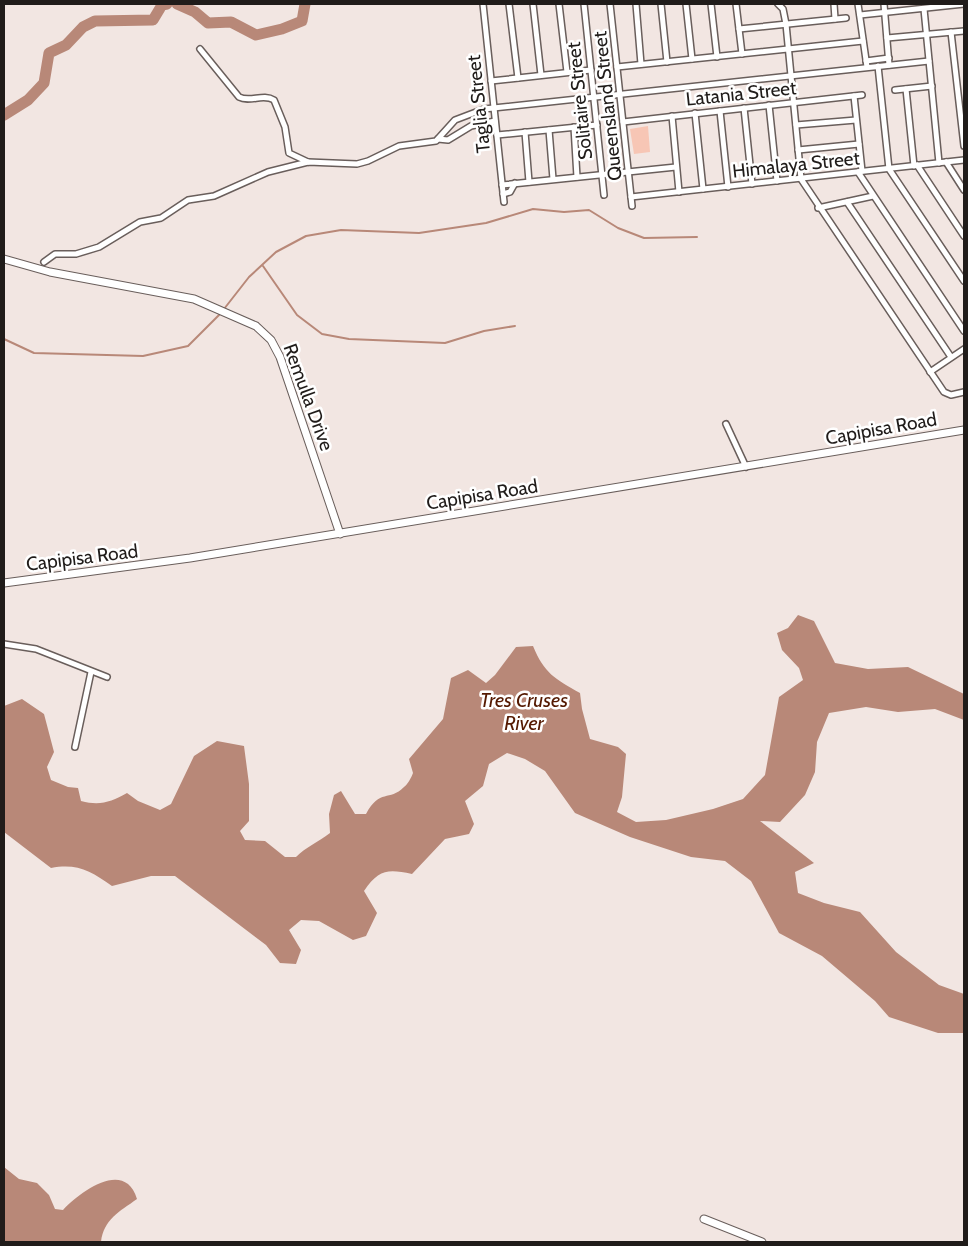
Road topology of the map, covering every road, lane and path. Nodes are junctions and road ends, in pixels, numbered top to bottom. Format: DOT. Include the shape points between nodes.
graph roads {
  1 [pos="483,4"];
  2 [pos="509,4"];
  3 [pos="533,4"];
  4 [pos="559,4"];
  5 [pos="584,4"];
  6 [pos="610,4"];
  7 [pos="636,4"];
  8 [pos="661,4"];
  9 [pos="686,4"];
  10 [pos="711,4"];
  11 [pos="736,4"];
  12 [pos="778,4"];
  13 [pos="834,4"];
  14 [pos="858,4"];
  15 [pos="884,4"];
  16 [pos="964,4"];
  17 [pos="924,8"];
  18 [pos="885,12"];
  19 [pos="860,15"];
  20 [pos="846,18"];
  21 [pos="835,19"];
  22 [pos="786,24"];
  23 [pos="739,29"];
  24 [pos="964,30"];
  25 [pos="951,32"];
  26 [pos="926,34"];
  27 [pos="887,38"];
  28 [pos="863,41"];
  29 [pos="200,49"];
  30 [pos="788,49"];
  31 [pos="742,54"];
  32 [pos="717,57"];
  33 [pos="889,58"];
  34 [pos="692,59"];
  35 [pos="866,61"];
  36 [pos="929,61"];
  37 [pos="667,62"];
  38 [pos="641,64"];
  39 [pos="890,65"];
  40 [pos="878,66"];
  41 [pos="617,67"];
  42 [pos="867,67"];
  43 [pos="591,70"];
  44 [pos="567,72"];
  45 [pos="541,75"];
  46 [pos="791,75"];
  47 [pos="518,78"];
  48 [pos="491,81"];
  49 [pos="932,86"];
  50 [pos="906,89"];
  51 [pos="895,90"];
  52 [pos="620,95"];
  53 [pos="862,95"];
  54 [pos="854,96"];
  55 [pos="594,98"];
  56 [pos="794,103"];
  57 [pos="770,105"];
  58 [pos="494,108"];
  59 [pos="744,108"];
  60 [pos="720,111"];
  61 [pos="696,113"];
  62 [pos="672,116"];
  63 [pos="856,120"];
  64 [pos="495,121"];
  65 [pos="623,122"];
  66 [pos="597,125"];
  67 [pos="796,125"];
  68 [pos="574,127"];
  69 [pos="548,130"];
  70 [pos="525,132"];
  71 [pos="497,135"];
  72 [pos="438,140"];
  73 [pos="859,144"];
  74 [pos="964,146"];
  75 [pos="798,150"];
  76 [pos="964,160"];
  77 [pos="308,162"];
  78 [pos="942,162"];
  79 [pos="915,166"];
  80 [pos="676,167"];
  81 [pos="889,169"];
  82 [pos="629,171"];
  83 [pos="860,172"];
  84 [pos="602,174"];
  85 [pos="578,176"];
  86 [pos="553,179"];
  87 [pos="801,179"];
  88 [pos="777,181"];
  89 [pos="529,182"];
  90 [pos="515,183"];
  91 [pos="752,184"];
  92 [pos="502,185"];
  93 [pos="728,186"];
  94 [pos="703,189"];
  95 [pos="964,190"];
  96 [pos="679,192"];
  97 [pos="503,194"];
  98 [pos="604,195"];
  99 [pos="873,196"];
  100 [pos="631,197"];
  101 [pos="504,202"];
  102 [pos="846,202"];
  103 [pos="632,206"];
  104 [pos="818,208"];
  105 [pos="964,236"];
  106 [pos="4,259"];
  107 [pos="44,262"];
  108 [pos="964,281"];
  109 [pos="964,332"];
  110 [pos="964,349"];
  111 [pos="951,358"];
  112 [pos="930,372"];
  113 [pos="964,392"];
  114 [pos="726,424"];
  115 [pos="964,430"];
  116 [pos="746,467"];
  117 [pos="340,534"];
  118 [pos="4,583"];
  119 [pos="4,644"];
  120 [pos="92,672"];
  121 [pos="107,677"];
  122 [pos="75,747"];
  123 [pos="704,1219"];
  124 [pos="762,1242"];
  1 -- 48 [label="street, Taglia Street"];
  2 -- 47 [label="street"];
  3 -- 45 [label="street"];
  4 -- 44 [label="street"];
  5 -- 43 [label="street, Solitaire Street"];
  6 -- 41 [label="street, Queensland Street"];
  7 -- 38 [label="street"];
  8 -- 37 [label="street"];
  9 -- 34 [label="street"];
  10 -- 32 [label="street"];
  11 -- 23 [label="street"];
  12 -- 22 [label="street" via="783,9"];
  13 -- 21 [label="street"];
  14 -- 19 [label="street"];
  15 -- 18 [label="street"];
  16 -- 17 [label="street"];
  17 -- 18 [label="street"];
  17 -- 26 [label="street"];
  18 -- 19 [label="street"];
  18 -- 27 [label="street"];
  19 -- 28 [label="street"];
  20 -- 21 [label="street"];
  21 -- 22 [label="street"];
  22 -- 23 [label="street"];
  22 -- 30 [label="street"];
  23 -- 31 [label="street"];
  24 -- 25 [label="street"];
  25 -- 26 [label="street"];
  25 -- 74 [label="street"];
  26 -- 27 [label="street"];
  26 -- 36 [label="street"];
  27 -- 33 [label="street"];
  28 -- 30 [label="street"];
  28 -- 35 [label="street"];
  29 -- 77 [label="street" via="239,97 274,100 285,127 289,153"];
  30 -- 31 [label="street"];
  30 -- 46 [label="street"];
  31 -- 32 [label="street"];
  32 -- 34 [label="street"];
  33 -- 35 [label="street"];
  33 -- 39 [label="street"];
  34 -- 37 [label="street"];
  35 -- 42 [label="street"];
  36 -- 39 [label="street"];
  36 -- 49 [label="street"];
  37 -- 38 [label="street"];
  38 -- 41 [label="street"];
  39 -- 40 [label="street"];
  40 -- 42 [label="street"];
  40 -- 81 [label="street"];
  41 -- 52 [label="street, Queensland Street"];
  42 -- 46 [label="street"];
  43 -- 44 [label="street"];
  43 -- 55 [label="street, Solitaire Street"];
  44 -- 45 [label="street"];
  45 -- 47 [label="street"];
  46 -- 52 [label="street"];
  46 -- 56 [label="street"];
  47 -- 48 [label="street"];
  48 -- 58 [label="street, Taglia Street"];
  49 -- 50 [label="street"];
  49 -- 78 [label="street"];
  50 -- 51 [label="street"];
  50 -- 79 [label="street"];
  52 -- 55 [label="street"];
  52 -- 65 [label="street, Queensland Street"];
  53 -- 54 [label="street, Latania Street"];
  54 -- 56 [label="street, Latania Street"];
  54 -- 63 [label="street"];
  55 -- 58 [label="street"];
  55 -- 66 [label="street, Solitaire Street"];
  56 -- 57 [label="street, Latania Street"];
  56 -- 67 [label="street"];
  57 -- 59 [label="street, Latania Street"];
  57 -- 88 [label="street"];
  58 -- 64 [label="street, Taglia Street"];
  58 -- 72 [label="street" via="474,111 454,120"];
  59 -- 60 [label="street, Latania Street"];
  59 -- 91 [label="street"];
  60 -- 61 [label="street, Latania Street"];
  60 -- 93 [label="street"];
  61 -- 62 [label="street, Latania Street"];
  61 -- 94 [label="street"];
  62 -- 65 [label="street, Latania Street"];
  62 -- 80 [label="street"];
  63 -- 67 [label="street"];
  63 -- 73 [label="street"];
  64 -- 71 [label="street, Taglia Street"];
  64 -- 72 [label="street" via="471,126 448,140"];
  65 -- 82 [label="street, Queensland Street"];
  66 -- 68 [label="street"];
  66 -- 84 [label="street, Solitaire Street"];
  67 -- 75 [label="street"];
  68 -- 69 [label="street"];
  68 -- 85 [label="street"];
  69 -- 70 [label="street"];
  69 -- 86 [label="street"];
  70 -- 71 [label="street"];
  70 -- 89 [label="street"];
  71 -- 92 [label="street, Taglia Street"];
  72 -- 77 [label="street" via="399,146 357,164"];
  73 -- 75 [label="street"];
  73 -- 83 [label="street"];
  75 -- 87 [label="street"];
  76 -- 78 [label="street, Himalaya Street"];
  77 -- 107 [label="street" via="268,172 214,196 188,200 161,218 140,222 99,247 76,254 55,254"];
  78 -- 79 [label="street, Himalaya Street"];
  78 -- 95 [label="street"];
  79 -- 81 [label="street, Himalaya Street"];
  79 -- 105 [label="street"];
  80 -- 82 [label="street"];
  80 -- 96 [label="street"];
  81 -- 83 [label="street, Himalaya Street"];
  81 -- 108 [label="street"];
  82 -- 84 [label="street"];
  82 -- 100 [label="street, Queensland Street"];
  83 -- 87 [label="street, Himalaya Street"];
  83 -- 99 [label="street"];
  84 -- 85 [label="street"];
  84 -- 98 [label="street, Solitaire Street"];
  85 -- 86 [label="street"];
  86 -- 89 [label="street"];
  87 -- 88 [label="street, Himalaya Street"];
  87 -- 104 [label="street"];
  88 -- 91 [label="street, Himalaya Street"];
  89 -- 90 [label="street"];
  90 -- 92 [label="street"];
  90 -- 97 [label="street" via="510,192"];
  91 -- 93 [label="street, Himalaya Street"];
  92 -- 97 [label="street, Taglia Street"];
  93 -- 94 [label="street, Himalaya Street"];
  94 -- 96 [label="street, Himalaya Street"];
  96 -- 100 [label="street, Himalaya Street"];
  97 -- 101 [label="street, Taglia Street"];
  99 -- 102 [label="street"];
  99 -- 109 [label="street"];
  100 -- 103 [label="street, Queensland Street"];
  102 -- 104 [label="street"];
  102 -- 111 [label="street"];
  104 -- 112 [label="street"];
  106 -- 117 [label="main road, Remulla Drive" via="50,272 183,295 250,323 268,337 280,357"];
  110 -- 111 [label="street"];
  111 -- 112 [label="street"];
  112 -- 113 [label="street" via="944,392 951,395"];
  114 -- 116 [label="street"];
  115 -- 116 [label="main road, Capipisa Road"];
  116 -- 117 [label="main road, Capipisa Road"];
  117 -- 118 [label="main road, Capipisa Road" via="138,566"];
  119 -- 120 [label="street" via="36,649"];
  120 -- 121 [label="street"];
  120 -- 122 [label="street"];
  123 -- 124 [label="main road"];
}
